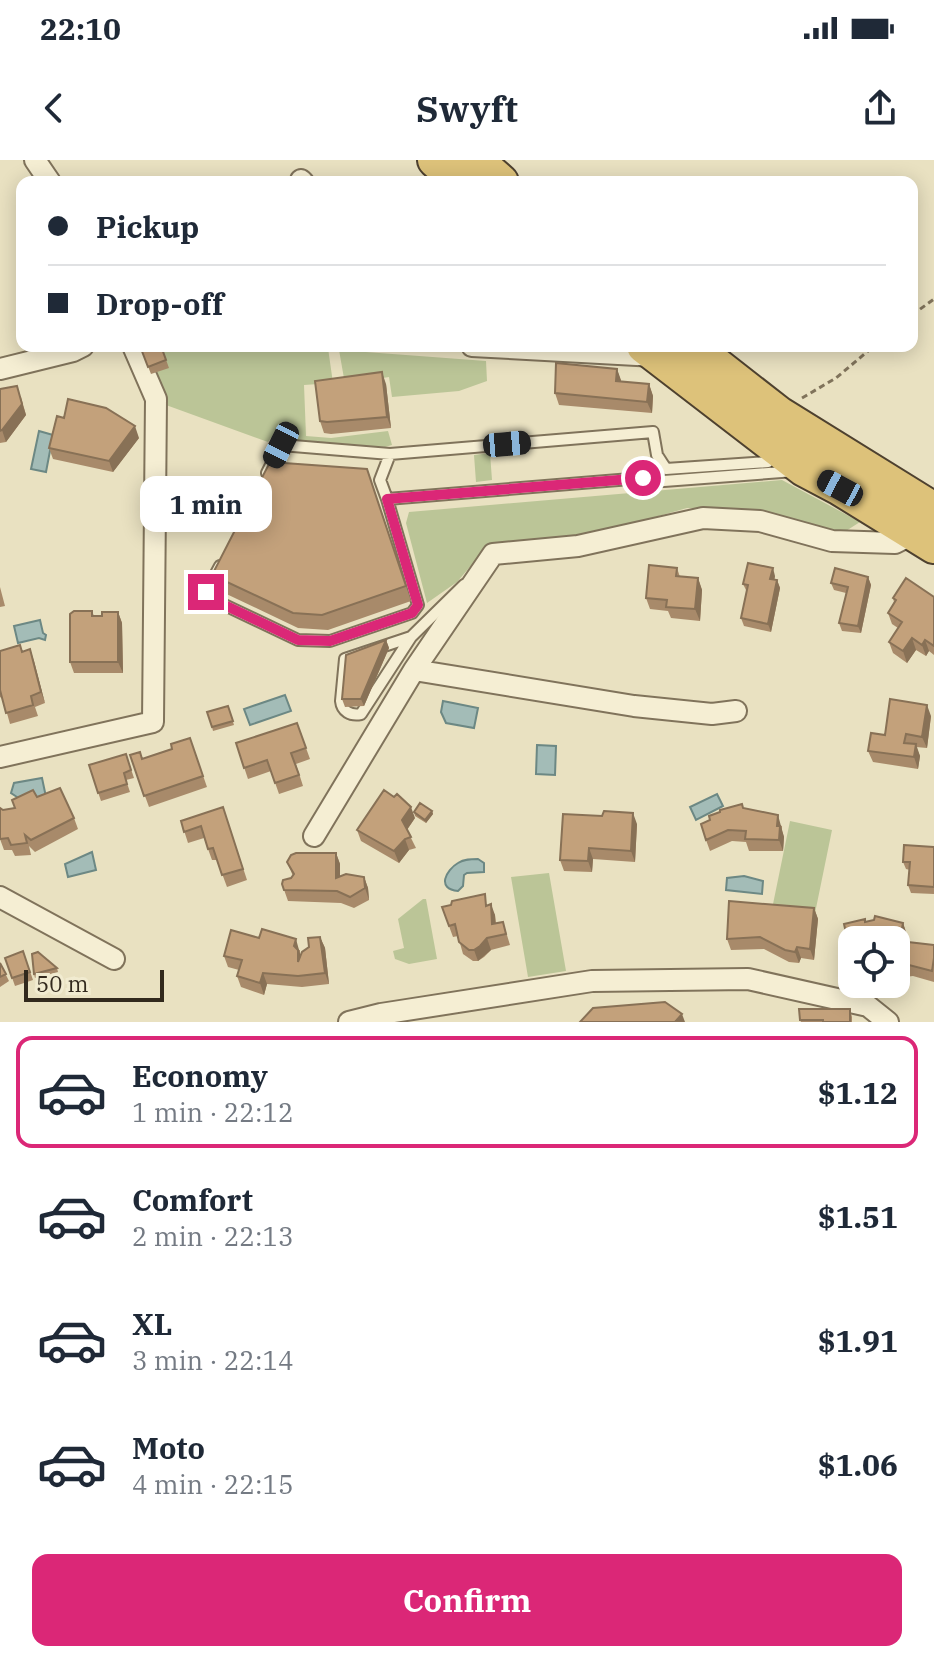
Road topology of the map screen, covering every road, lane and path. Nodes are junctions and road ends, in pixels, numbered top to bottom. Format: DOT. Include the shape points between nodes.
graph roads {
  1 [pos="435,160"];
  2 [pos="476,160"];
  3 [pos="453,176"];
  4 [pos="494,176"];
  5 [pos="69,352"];
  6 [pos="136,352"];
  7 [pos="650,352"];
  8 [pos="700,352"];
  9 [pos="867,352"];
  10 [pos="0,369"];
  11 [pos="779,414"];
  12 [pos="776,448"];
  13 [pos="390,454"];
  14 [pos="804,469"];
  15 [pos="260,485"];
  16 [pos="387,499"];
  17 [pos="927,530"];
  18 [pos="226,552"];
  19 [pos="473,584"];
  20 [pos="411,637"];
  21 [pos="414,670"];
  22 [pos="736,711"];
  23 [pos="0,757"];
  24 [pos="314,836"];
  25 [pos="0,897"];
  26 [pos="114,959"];
  27 [pos="349,1022"];
  28 [pos="888,1022"];
  1 -- 3 [label="highway"];
  2 -- 4 [label="highway"];
  5 -- 10 [label="street"];
  6 -- 23 [label="street" via="156,399 153,722"];
  7 -- 12 [label="highway"];
  8 -- 11 [label="highway"];
  9 -- 11 [label="path"];
  11 -- 17 [label="highway"];
  12 -- 13 [label="lane" via="768,462 666,469 653,432"];
  12 -- 14 [label="highway"];
  13 -- 15 [label="lane" via="281,445"];
  13 -- 16 [label="lane" via="380,480"];
  14 -- 16 [label="lane"];
  14 -- 17 [label="highway"];
  16 -- 18 [label="lane" via="418,605 412,613 330,641 298,640 216,601 206,592"];
  17 -- 19 [label="street" via="895,543 832,541 760,521 703,518 578,546 493,554"];
  19 -- 20 [label="lane" via="464,584"];
  19 -- 21 [label="street"];
  20 -- 20 [label="lane" via="361,714 345,711 345,659"];
  21 -- 22 [label="street" via="634,706 712,714"];
  21 -- 24 [label="street"];
  25 -- 26 [label="street"];
  27 -- 28 [label="street" via="592,981 748,979 868,1006"];
}
